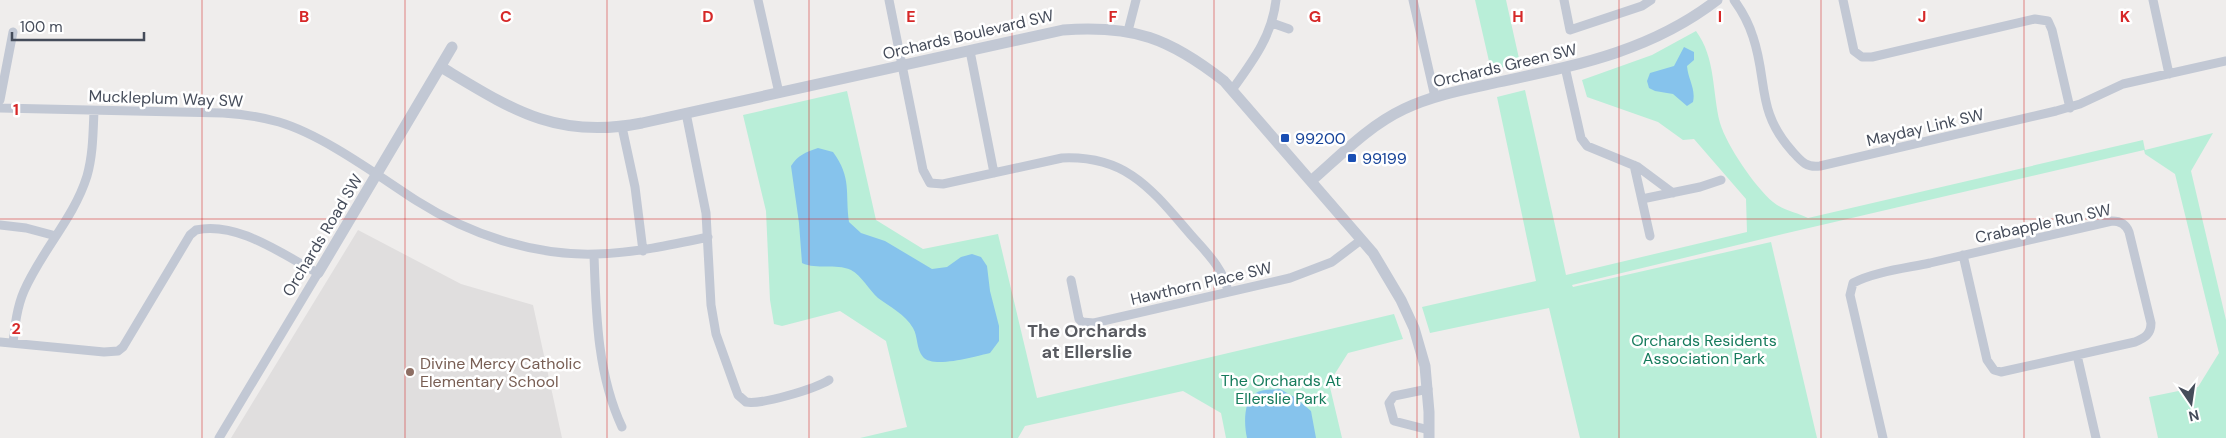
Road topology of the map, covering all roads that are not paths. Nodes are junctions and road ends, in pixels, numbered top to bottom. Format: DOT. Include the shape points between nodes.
graph roads {
  1 [pos="758,0"];
  2 [pos="889,0"];
  3 [pos="1136,0"];
  4 [pos="1276,0"];
  5 [pos="1413,0"];
  6 [pos="1564,0"];
  7 [pos="1651,0"];
  8 [pos="1718,0"];
  9 [pos="1734,0"];
  10 [pos="1843,0"];
  11 [pos="2152,0"];
  12 [pos="1272,23"];
  13 [pos="1288,29"];
  14 [pos="13,32"];
  15 [pos="1128,32"];
  16 [pos="452,47"];
  17 [pos="970,51"];
  18 [pos="2226,61"];
  19 [pos="903,66"];
  20 [pos="441,67"];
  21 [pos="1566,67"];
  22 [pos="2169,74"];
  23 [pos="1232,90"];
  24 [pos="779,93"];
  25 [pos="1435,97"];
  26 [pos="0,100"];
  27 [pos="0,108"];
  28 [pos="2070,108"];
  29 [pos="94,111"];
  30 [pos="686,113"];
  31 [pos="622,127"];
  32 [pos="1634,165"];
  33 [pos="994,173"];
  34 [pos="377,175"];
  35 [pos="1722,180"];
  36 [pos="1310,181"];
  37 [pos="1673,193"];
  38 [pos="1642,199"];
  39 [pos="0,225"];
  40 [pos="56,236"];
  41 [pos="1650,236"];
  42 [pos="708,237"];
  43 [pos="1361,240"];
  44 [pos="643,250"];
  45 [pos="594,255"];
  46 [pos="1963,255"];
  47 [pos="318,273"];
  48 [pos="1071,280"];
  49 [pos="1228,292"];
  50 [pos="0,342"];
  51 [pos="13,343"];
  52 [pos="2077,356"];
  53 [pos="829,380"];
  54 [pos="1428,389"];
  55 [pos="622,427"];
  56 [pos="1429,434"];
  57 [pos="219,438"];
  58 [pos="1883,438"];
  59 [pos="2096,438"];
  1 -- 24 [label="street"];
  2 -- 19 [label="street"];
  3 -- 15 [label="street"];
  4 -- 12 [label="street"];
  5 -- 25 [label="street"];
  6 -- 7 [label="street" via="1570,30 1642,6"];
  8 -- 21 [label="street, Orchards Green SW" via="1664,35 1620,53"];
  9 -- 28 [label="street, Mayday Link SW" via="1754,37 1764,98 1771,118 1790,148 1810,166"];
  10 -- 28 [label="street" via="1854,51 1862,57 2036,19 2048,21"];
  11 -- 22 [label="street"];
  12 -- 13 [label="street"];
  12 -- 23 [label="street" via="1258,54"];
  14 -- 26 [label="street"];
  15 -- 17 [label="street, Orchards Boulevard SW" via="1099,28 1063,30"];
  15 -- 23 [label="street, Orchards Boulevard SW" via="1181,50"];
  16 -- 20 [label="street, Orchards Road SW"];
  17 -- 19 [label="street, Orchards Boulevard SW"];
  17 -- 33 [label="street"];
  18 -- 22 [label="street, Mayday Link SW"];
  19 -- 24 [label="street, Orchards Boulevard SW"];
  19 -- 33 [label="street" via="923,170 930,183 943,184"];
  20 -- 31 [label="street, Orchards Boulevard SW" via="490,98 534,118 572,127"];
  20 -- 34 [label="street, Orchards Road SW"];
  21 -- 25 [label="street, Orchards Green SW"];
  21 -- 32 [label="street" via="1582,138 1587,146"];
  22 -- 28 [label="street, Mayday Link SW" via="2123,84"];
  23 -- 36 [label="street, Orchards Boulevard SW"];
  24 -- 30 [label="street, Orchards Boulevard SW"];
  25 -- 36 [label="street, Orchards Green SW" via="1388,117"];
  27 -- 29 [label="street, Muckleplum Way SW"];
  29 -- 34 [label="street, Muckleplum Way SW" via="223,113 259,117 299,130"];
  29 -- 40 [label="street" via="87,176 77,201"];
  30 -- 31 [label="street, Orchards Boulevard SW"];
  30 -- 42 [label="street" via="702,187"];
  31 -- 44 [label="street" via="635,187"];
  32 -- 37 [label="street"];
  32 -- 38 [label="street"];
  33 -- 49 [label="street" via="1078,158 1092,159 1120,169 1156,194 1212,259"];
  34 -- 45 [label="street, Muckleplum Way SW" via="443,216 493,238 540,250"];
  34 -- 47 [label="street, Orchards Road SW"];
  35 -- 37 [label="street"];
  36 -- 43 [label="street, Orchards Boulevard SW"];
  37 -- 38 [label="street"];
  38 -- 41 [label="street"];
  39 -- 40 [label="street"];
  40 -- 51 [label="street" via="24,290"];
  42 -- 44 [label="street, Muckleplum Way SW"];
  42 -- 53 [label="street" via="711,305 716,334 726,366 742,399 758,402 812,389"];
  43 -- 49 [label="street, Hawthorn Place SW" via="1338,258 1313,271"];
  43 -- 54 [label="street, Orchards Boulevard SW" via="1406,308 1422,352"];
  44 -- 45 [label="street, Muckleplum Way SW"];
  45 -- 55 [label="street" via="595,300 602,356 614,410"];
  46 -- 52 [label="street, Crabapple Run SW" via="1987,360 1994,370 2002,372"];
  46 -- 52 [label="street, Crabapple Run SW" via="2112,221 2126,226 2151,323 2149,331 2143,339 2135,342"];
  46 -- 58 [label="street, Crabapple Run SW" via="1862,279 1851,286 1850,295"];
  47 -- 51 [label="street" via="248,237 218,230 196,230 118,351"];
  47 -- 57 [label="street, Orchards Road SW"];
  48 -- 49 [label="street, Hawthorn Place SW" via="1077,316 1087,324"];
  50 -- 51 [label="street"];
  52 -- 59 [label="street"];
  54 -- 56 [label="street, Orchards Boulevard SW"];
  54 -- 56 [label="street, Orchards Boulevard SW" via="1394,396 1388,403 1394,421"];
}
